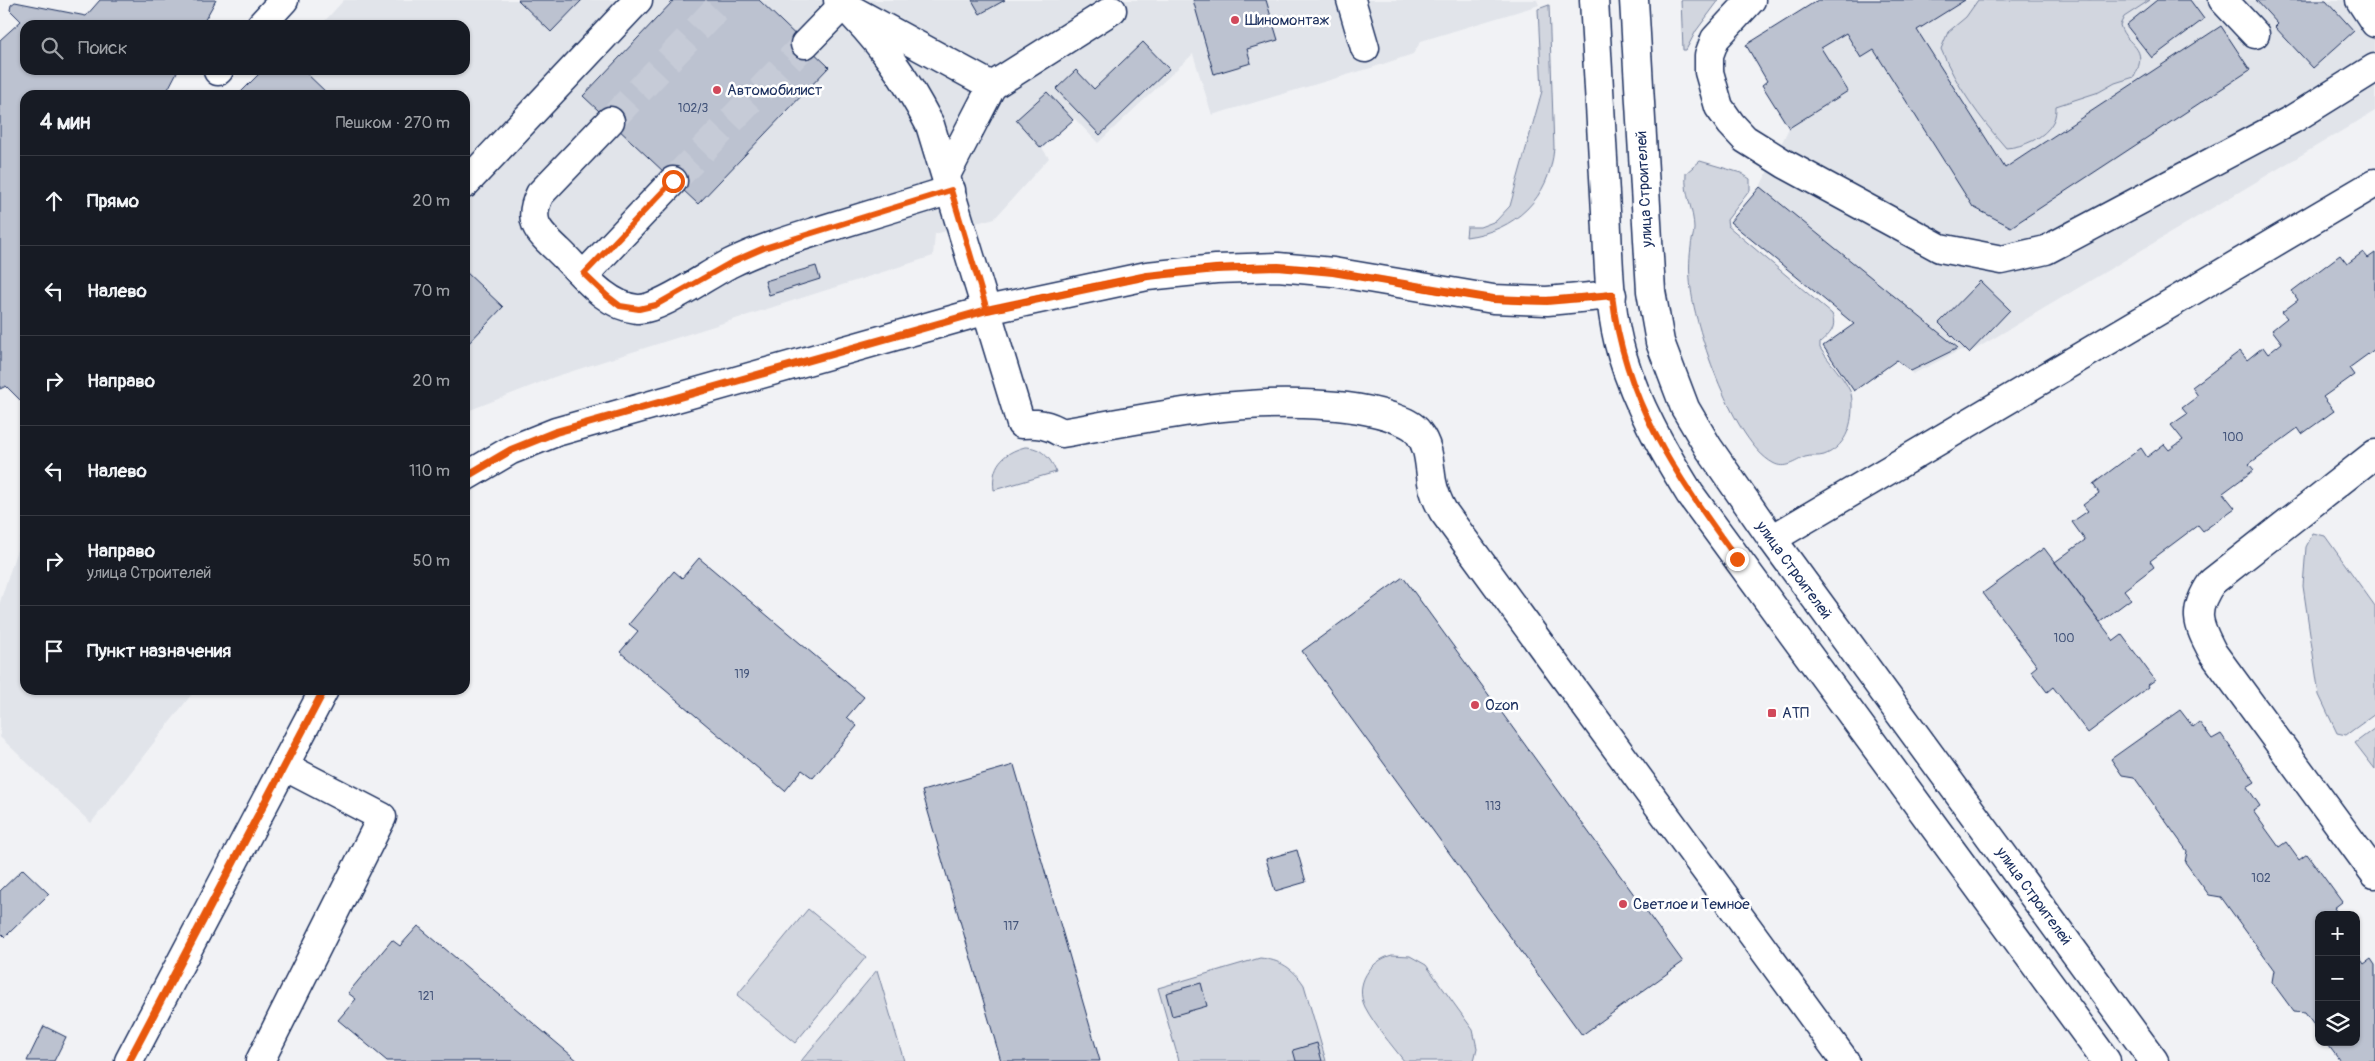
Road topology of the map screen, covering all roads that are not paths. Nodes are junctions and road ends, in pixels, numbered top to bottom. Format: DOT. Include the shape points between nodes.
graph roads {
  1 [pos="284,0"];
  2 [pos="638,0"];
  3 [pos="1351,0"];
  4 [pos="1594,0"];
  5 [pos="1634,0"];
  6 [pos="1751,0"];
  7 [pos="2223,0"];
  8 [pos="2360,0"];
  9 [pos="840,2"];
  10 [pos="1112,10"];
  11 [pos="266,20"];
  12 [pos="2375,23"];
  13 [pos="2255,34"];
  14 [pos="805,44"];
  15 [pos="1365,48"];
  16 [pos="2375,68"];
  17 [pos="992,86"];
  18 [pos="610,121"];
  19 [pos="470,179"];
  20 [pos="673,181"];
  21 [pos="949,183"];
  22 [pos="2375,183"];
  23 [pos="584,274"];
  24 [pos="1651,291"];
  25 [pos="1612,295"];
  26 [pos="987,310"];
  27 [pos="2375,454"];
  28 [pos="470,474"];
  29 [pos="1772,539"];
  30 [pos="321,695"];
  31 [pos="284,766"];
  32 [pos="2375,874"];
  33 [pos="129,1061"];
  34 [pos="260,1061"];
  35 [pos="1844,1061"];
  36 [pos="2106,1061"];
  37 [pos="2154,1061"];
  1 -- 11 [label="main road"];
  2 -- 19 [label="main road"];
  3 -- 15 [label="main road"];
  4 -- 25 [label="main road"];
  5 -- 24 [label="main road, улица Строителей"];
  6 -- 16 [label="main road" via="1715,39 1709,55 1709,72 1719,107 1745,139 1940,248 2002,260 2046,250 2293,119"];
  7 -- 13 [label="main road"];
  8 -- 12 [label="main road"];
  9 -- 14 [label="main road"];
  9 -- 17 [label="main road"];
  9 -- 21 [label="main road" via="876,40 907,82 930,125"];
  10 -- 17 [label="main road"];
  17 -- 21 [label="main road"];
  18 -- 23 [label="main road" via="540,194 533,207 534,220 542,235"];
  20 -- 23 [label="main road"];
  21 -- 23 [label="main road" via="764,248 732,262 656,305 639,309 620,306"];
  21 -- 26 [label="main road"];
  22 -- 29 [label="main road"];
  24 -- 25 [label="main road"];
  24 -- 29 [label="main road, улица Строителей" via="1660,342 1685,408"];
  25 -- 26 [label="main road" via="1547,301 1493,299 1333,272 1278,267 1147,276"];
  25 -- 36 [label="main road" via="1622,353 1634,392 1684,486"];
  26 -- 28 [label="main road" via="556,432 511,450"];
  26 -- 35 [label="main road" via="1020,424 1037,423 1062,433 1188,410 1263,403 1360,409 1403,421 1417,430 1430,459 1432,483 1443,511"];
  27 -- 32 [label="main road" via="2212,582 2201,598 2198,617 2214,653"];
  29 -- 37 [label="main road, улица Строителей"];
  30 -- 31 [label="main road"];
  31 -- 33 [label="main road"];
  31 -- 34 [label="main road" via="382,817"];
}
